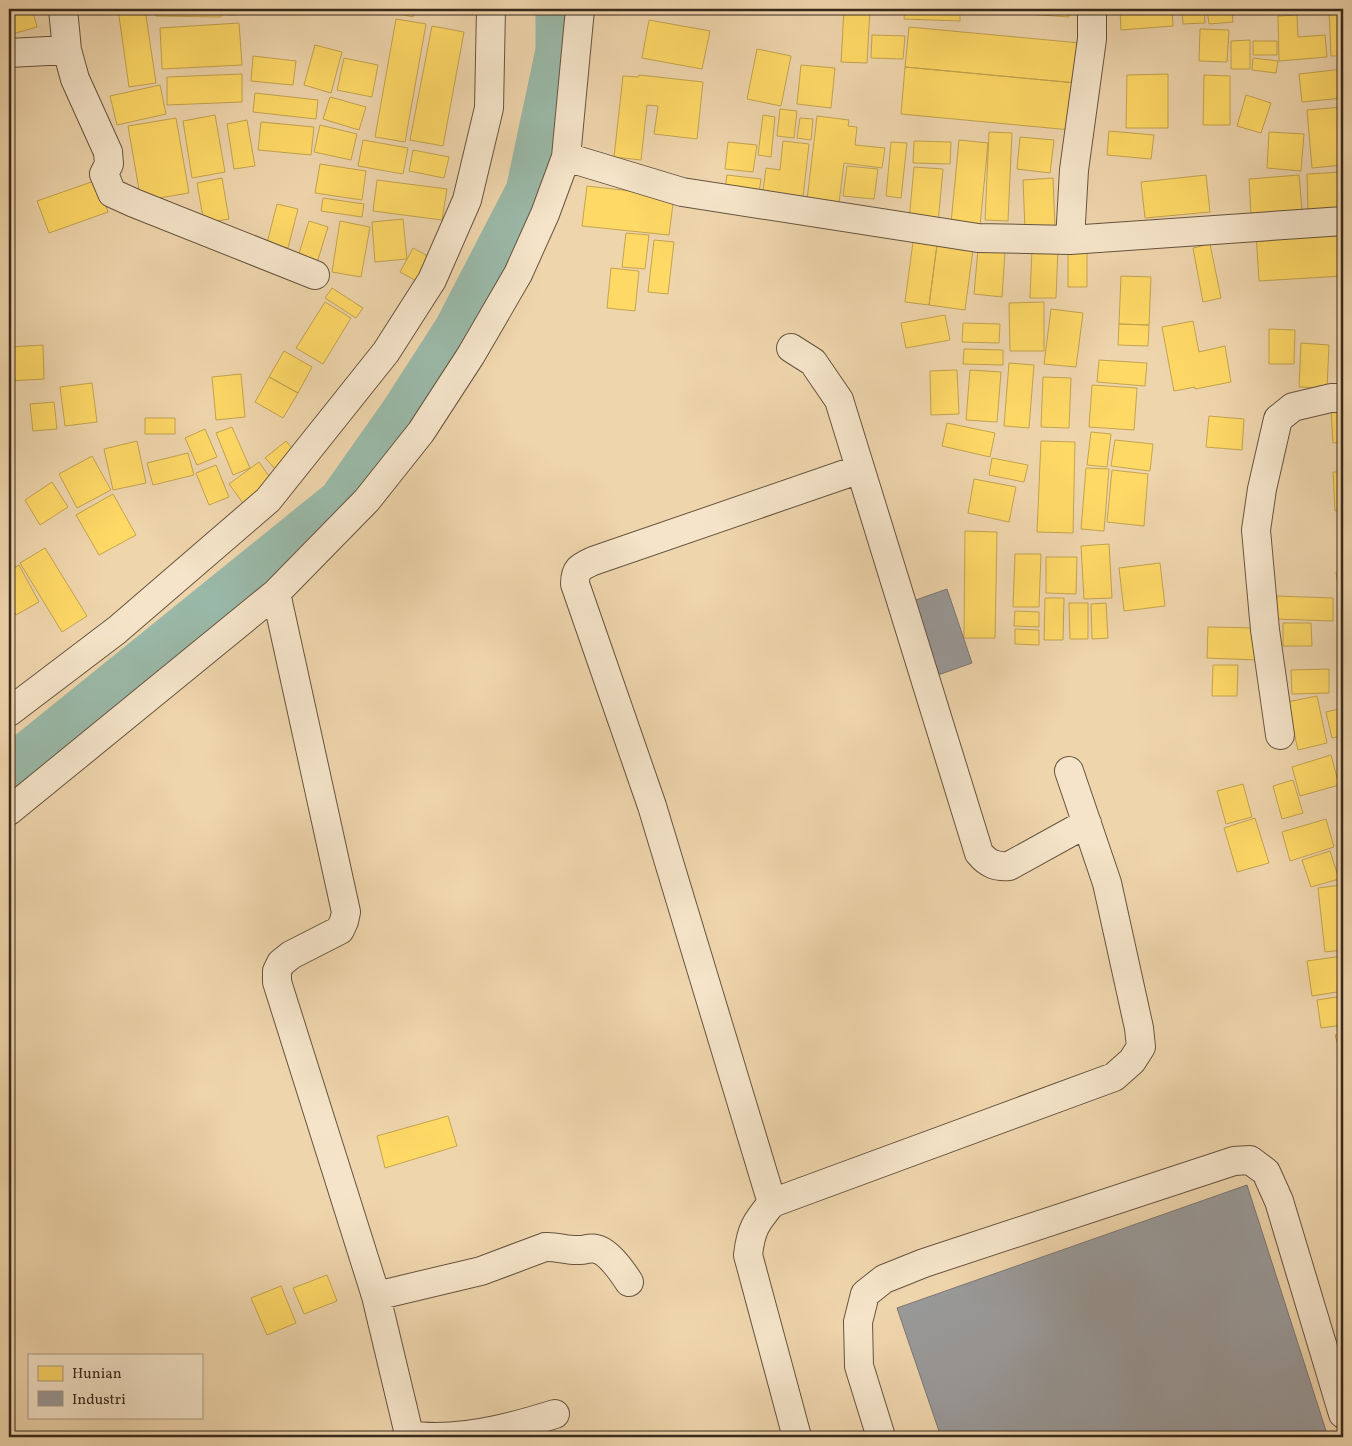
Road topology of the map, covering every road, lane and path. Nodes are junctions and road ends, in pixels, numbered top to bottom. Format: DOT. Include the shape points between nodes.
graph roads {
  1 [pos="63,9"];
  2 [pos="491,9"];
  3 [pos="580,9"];
  4 [pos="1092,9"];
  5 [pos="67,50"];
  6 [pos="9,53"];
  7 [pos="566,157"];
  8 [pos="1343,221"];
  9 [pos="1070,240"];
  10 [pos="315,275"];
  11 [pos="791,348"];
  12 [pos="1343,398"];
  13 [pos="860,469"];
  14 [pos="276,593"];
  15 [pos="9,712"];
  16 [pos="1280,734"];
  17 [pos="1069,771"];
  18 [pos="9,811"];
  19 [pos="1087,823"];
  20 [pos="772,1203"];
  21 [pos="629,1282"];
  22 [pos="376,1296"];
  23 [pos="555,1414"];
  24 [pos="1343,1414"];
  25 [pos="797,1437"];
  26 [pos="881,1437"];
  1 -- 5 [label="street"];
  2 -- 15 [label="street" via="489,108 467,200 432,280 386,352 268,500 117,630"];
  3 -- 7 [label="street"];
  4 -- 9 [label="street" via="1092,39 1074,170"];
  5 -- 6 [label="street"];
  5 -- 10 [label="street" via="75,79 108,152 108,183 134,203"];
  7 -- 9 [label="street" via="682,192 978,238"];
  7 -- 14 [label="street" via="518,274 421,432 367,500"];
  8 -- 9 [label="street"];
  11 -- 13 [label="street" via="813,362 839,400"];
  12 -- 16 [label="street" via="1293,407 1278,419 1262,489 1256,530 1265,630"];
  13 -- 19 [label="street" via="978,853 986,862 999,867 1010,866"];
  13 -- 20 [label="street" via="593,561 581,566 575,575 575,584 652,806"];
  14 -- 18 [label="street"];
  14 -- 22 [label="street" via="346,912 340,930 281,963 277,982"];
  17 -- 19 [label="street"];
  19 -- 20 [label="street" via="1107,882 1139,1028 1141,1047 1132,1061 1114,1077"];
  20 -- 25 [label="street" via="757,1221 748,1255"];
  21 -- 22 [label="street" via="598,1249 553,1246 481,1271"];
  22 -- 23 [label="street" via="409,1434 448,1437 503,1429"];
  24 -- 26 [label="street" via="1279,1201 1266,1172 1250,1160 1234,1161 884,1279 865,1294 858,1322 859,1366"];
}
